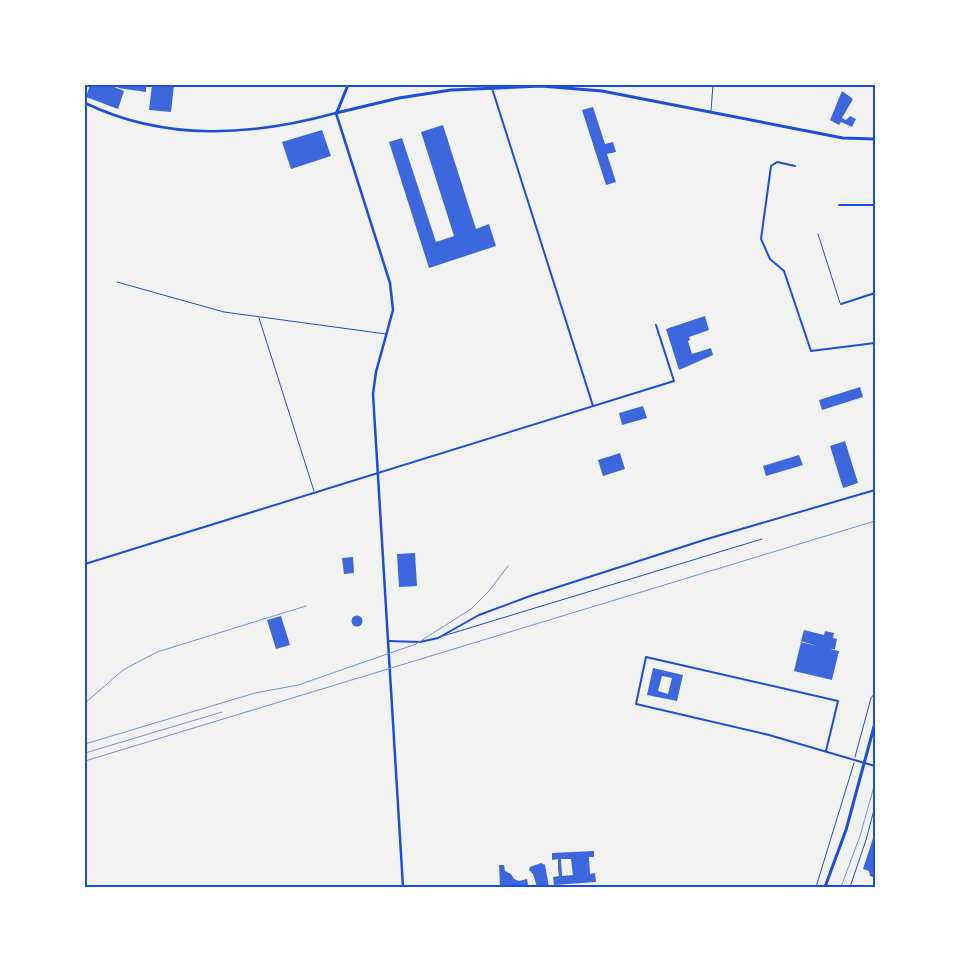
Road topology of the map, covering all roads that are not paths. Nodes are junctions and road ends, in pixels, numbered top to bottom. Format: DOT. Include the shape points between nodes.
graph roads {
  1 [pos="348,85"];
  2 [pos="713,85"];
  3 [pos="491,86"];
  4 [pos="85,104"];
  5 [pos="711,112"];
  6 [pos="336,113"];
  7 [pos="875,139"];
  8 [pos="795,166"];
  9 [pos="839,205"];
  10 [pos="875,205"];
  11 [pos="818,234"];
  12 [pos="117,282"];
  13 [pos="875,293"];
  14 [pos="841,304"];
  15 [pos="258,317"];
  16 [pos="656,325"];
  17 [pos="387,334"];
  18 [pos="875,343"];
  19 [pos="593,406"];
  20 [pos="377,472"];
  21 [pos="875,490"];
  22 [pos="314,491"];
  23 [pos="762,539"];
  24 [pos="85,564"];
  25 [pos="438,638"];
  26 [pos="388,641"];
  27 [pos="875,723"];
  28 [pos="826,751"];
  29 [pos="864,762"];
  30 [pos="875,766"];
  31 [pos="404,887"];
  32 [pos="824,887"];
  1 -- 6 [label="main road"];
  2 -- 5 [label="lane"];
  3 -- 5 [label="main road" via="577,88"];
  3 -- 6 [label="main road" via="399,98"];
  3 -- 19 [label="street"];
  4 -- 6 [label="street" via="144,125 191,131 231,132 281,126"];
  5 -- 7 [label="main road" via="843,138"];
  6 -- 17 [label="street" via="390,283 393,310"];
  8 -- 18 [label="street" via="777,162 771,166 760,239 770,259 784,271 810,352"];
  9 -- 10 [label="street"];
  11 -- 14 [label="lane"];
  12 -- 15 [label="lane" via="224,312"];
  13 -- 14 [label="street"];
  15 -- 17 [label="lane"];
  15 -- 22 [label="lane"];
  16 -- 19 [label="street" via="674,381"];
  17 -- 20 [label="street" via="374,385"];
  19 -- 20 [label="street"];
  20 -- 22 [label="street"];
  20 -- 26 [label="street"];
  21 -- 25 [label="street" via="707,539 530,596 479,615"];
  22 -- 24 [label="street"];
  23 -- 25 [label="lane"];
  25 -- 26 [label="street" via="420,642"];
  26 -- 31 [label="street"];
  27 -- 29 [label="main road"];
  28 -- 28 [label="street" via="636,704 646,657 838,701"];
  28 -- 29 [label="street"];
  29 -- 30 [label="street"];
  29 -- 32 [label="main road" via="846,830"];
}
